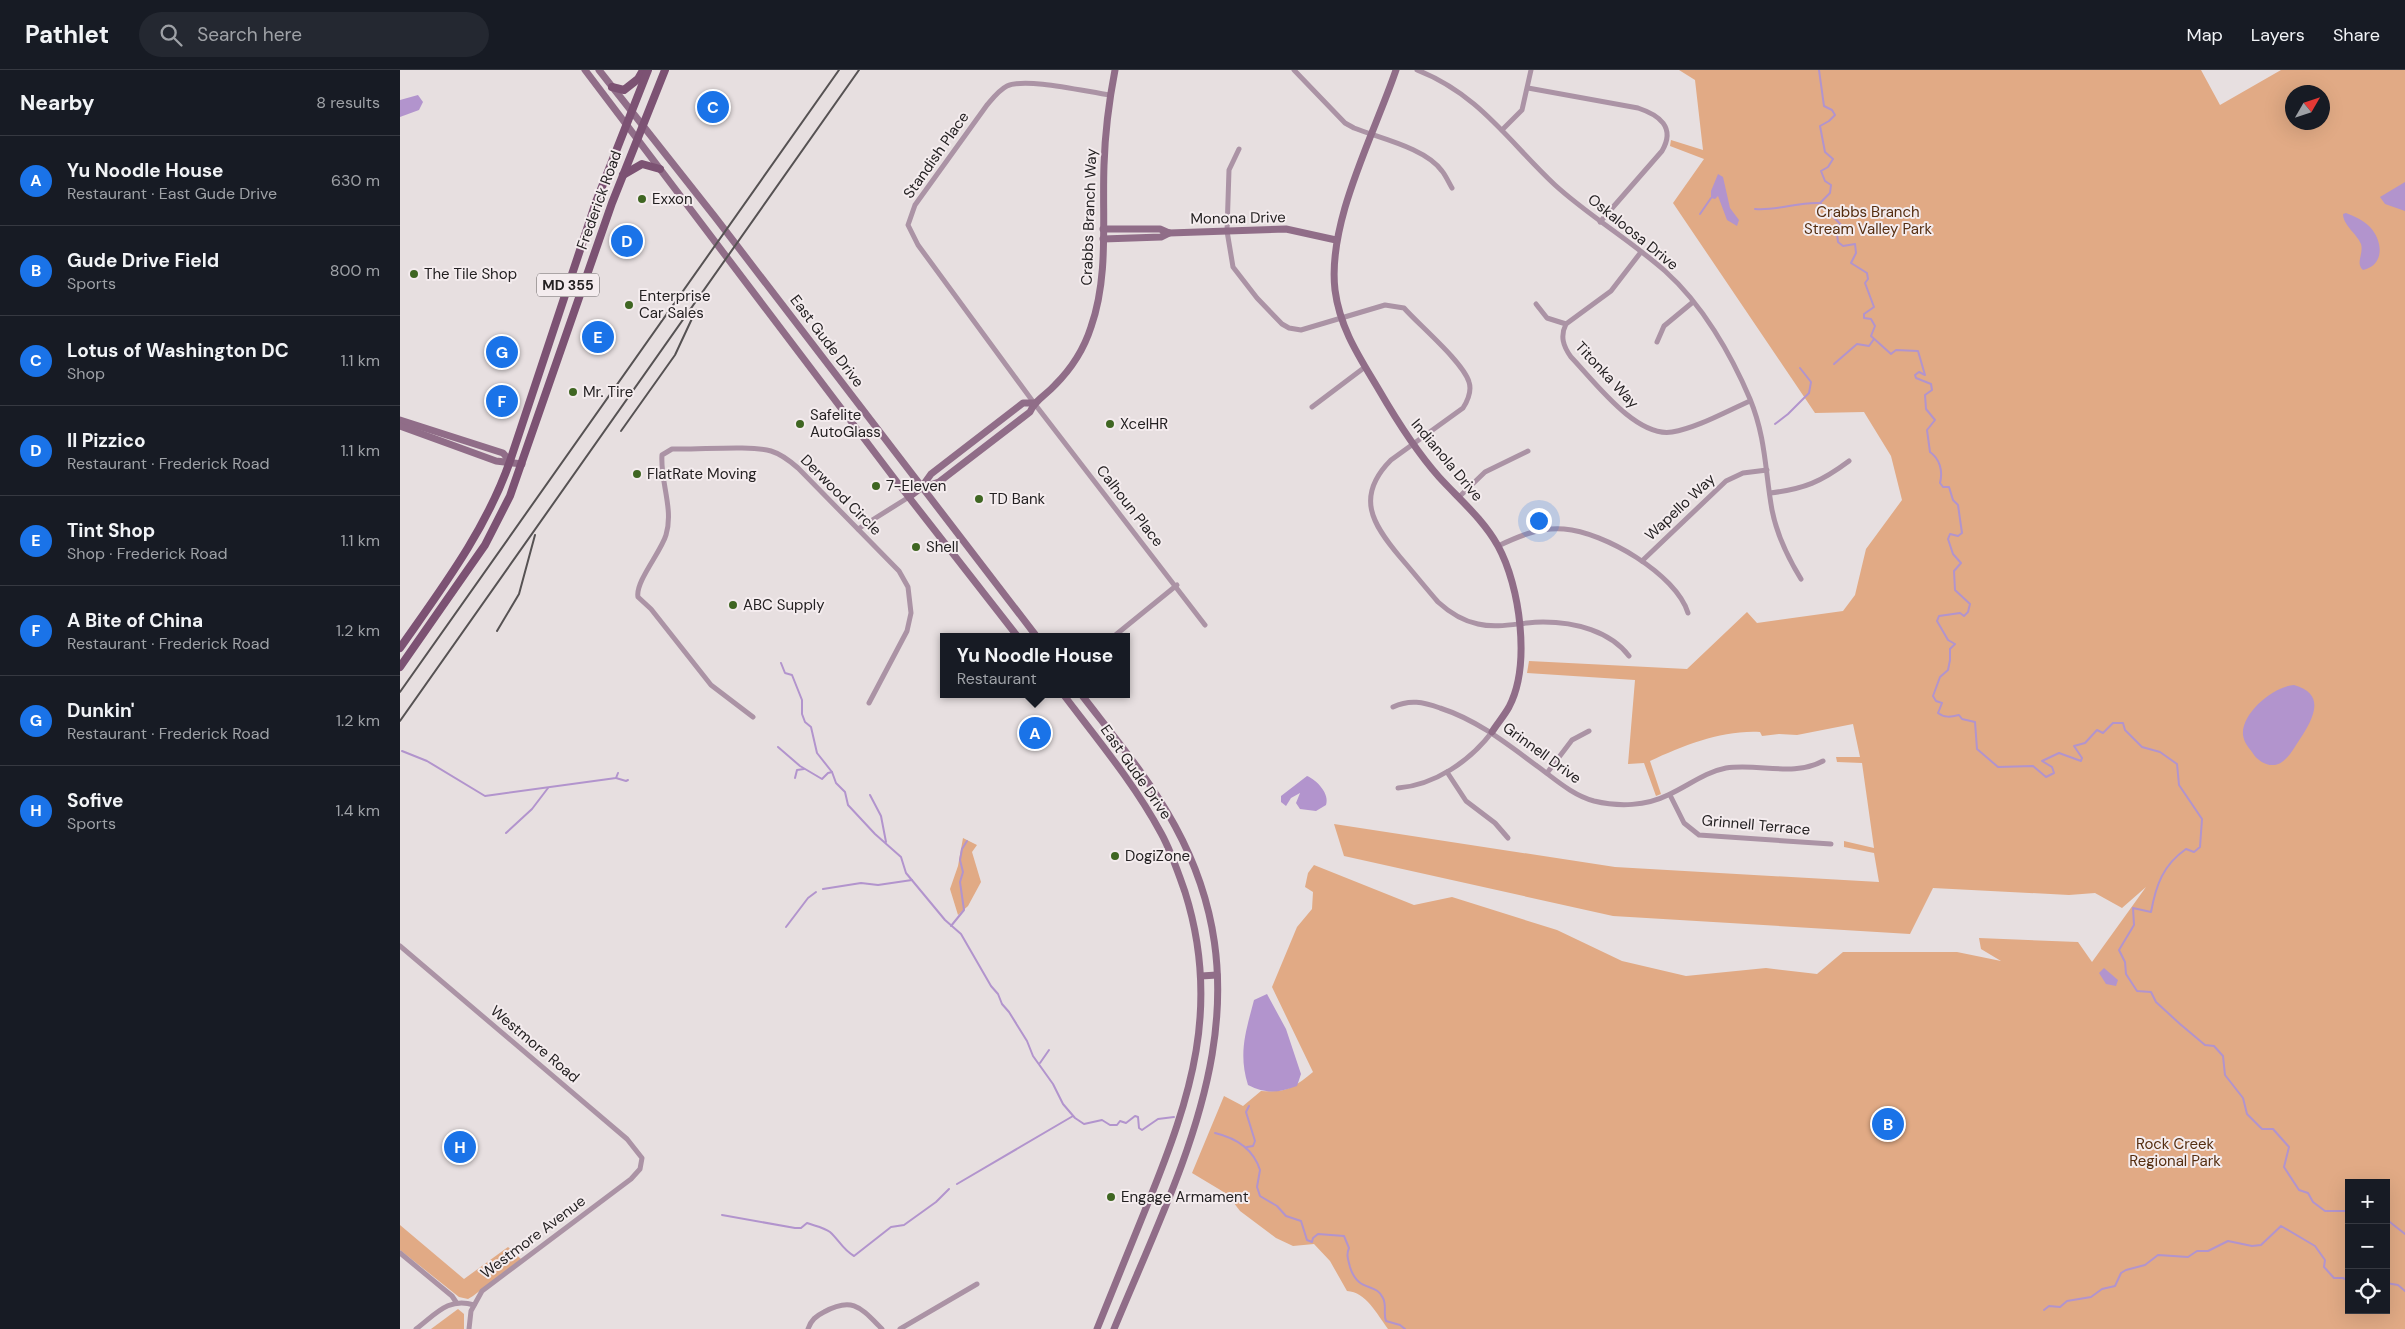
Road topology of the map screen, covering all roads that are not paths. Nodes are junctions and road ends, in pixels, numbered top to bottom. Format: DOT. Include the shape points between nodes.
graph roads {
  1 [pos="585,70"];
  2 [pos="599,70"];
  3 [pos="643,70"];
  4 [pos="648,70"];
  5 [pos="665,70"];
  6 [pos="1115,70"];
  7 [pos="1294,70"];
  8 [pos="1396,70"];
  9 [pos="1417,70"];
  10 [pos="1531,70"];
  11 [pos="612,87"];
  12 [pos="1528,88"];
  13 [pos="1110,95"];
  14 [pos="630,110"];
  15 [pos="625,124"];
  16 [pos="641,124"];
  17 [pos="1502,130"];
  18 [pos="1372,135"];
  19 [pos="636,138"];
  20 [pos="1239,149"];
  21 [pos="660,169"];
  22 [pos="623,175"];
  23 [pos="1452,188"];
  24 [pos="1600,222"];
  25 [pos="1103,229"];
  26 [pos="1227,231"];
  27 [pos="1169,233"];
  28 [pos="1103,239"];
  29 [pos="1336,240"];
  30 [pos="1641,252"];
  31 [pos="1693,302"];
  32 [pos="1536,304"];
  33 [pos="1341,318"];
  34 [pos="1566,324"];
  35 [pos="1656,342"];
  36 [pos="1364,367"];
  37 [pos="1750,401"];
  38 [pos="1034,403"];
  39 [pos="1312,407"];
  40 [pos="400,420"];
  41 [pos="400,426"];
  42 [pos="1412,444"];
  43 [pos="1528,451"];
  44 [pos="510,461"];
  45 [pos="1849,461"];
  46 [pos="522,464"];
  47 [pos="1767,470"];
  48 [pos="921,488"];
  49 [pos="1770,493"];
  50 [pos="908,497"];
  51 [pos="1459,497"];
  52 [pos="858,529"];
  53 [pos="1498,546"];
  54 [pos="1642,561"];
  55 [pos="1801,579"];
  56 [pos="1177,585"];
  57 [pos="1688,614"];
  58 [pos="1520,624"];
  59 [pos="1206,625"];
  60 [pos="1015,633"];
  61 [pos="1034,633"];
  62 [pos="1118,633"];
  63 [pos="400,648"];
  64 [pos="1629,656"];
  65 [pos="400,667"];
  66 [pos="1066,698"];
  67 [pos="1084,698"];
  68 [pos="869,703"];
  69 [pos="1393,707"];
  70 [pos="753,717"];
  71 [pos="1589,731"];
  72 [pos="1492,732"];
  73 [pos="1823,761"];
  74 [pos="1447,772"];
  75 [pos="1546,773"];
  76 [pos="1398,788"];
  77 [pos="1670,795"];
  78 [pos="1508,838"];
  79 [pos="1831,844"];
  80 [pos="400,946"];
  81 [pos="1217,975"];
  82 [pos="1202,976"];
  83 [pos="640,1169"];
  84 [pos="400,1253"];
  85 [pos="977,1284"];
  86 [pos="456,1302"];
  87 [pos="474,1306"];
  88 [pos="416,1329"];
  89 [pos="469,1329"];
  90 [pos="808,1329"];
  91 [pos="882,1329"];
  92 [pos="900,1329"];
  93 [pos="1097,1329"];
  94 [pos="1114,1329"];
  1 -- 15 [label="main road, East Gude Drive"];
  2 -- 11 [label="main road, East Gude Drive"];
  3 -- 11 [label="main road" via="638,79 624,90"];
  4 -- 14 [label="main road, Frederick Road / MD 355"];
  5 -- 16 [label="main road, Frederick Road / MD 355"];
  6 -- 13 [label="main road, Crabbs Branch Way"];
  7 -- 18 [label="street" via="1345,123"];
  8 -- 18 [label="main road, Indianola Drive"];
  9 -- 17 [label="street, Oskaloosa Drive" via="1455,89 1484,110"];
  10 -- 12 [label="street"];
  11 -- 14 [label="main road, East Gude Drive"];
  12 -- 17 [label="street" via="1522,110"];
  12 -- 24 [label="street" via="1638,108 1654,113 1664,123 1667,138 1662,152"];
  13 -- 25 [label="main road, Crabbs Branch Way"];
  13 -- 38 [label="street, Standish Place" via="1020,83 1001,90 915,205 908,226 918,245"];
  14 -- 15 [label="main road, Frederick Road / MD 355"];
  14 -- 16 [label="main road, East Gude Drive"];
  15 -- 19 [label="main road, East Gude Drive"];
  15 -- 44 [label="main road, Frederick Road / MD 355"];
  16 -- 19 [label="main road, Frederick Road / MD 355"];
  16 -- 48 [label="main road, East Gude Drive" via="716,217"];
  17 -- 24 [label="street, Oskaloosa Drive" via="1556,186"];
  18 -- 23 [label="street" via="1430,160 1442,170"];
  18 -- 29 [label="main road, Indianola Drive"];
  19 -- 21 [label="main road, East Gude Drive"];
  19 -- 22 [label="main road, Frederick Road / MD 355"];
  20 -- 26 [label="street" via="1229,170"];
  21 -- 22 [label="main road" via="642,164"];
  21 -- 50 [label="main road, East Gude Drive"];
  22 -- 46 [label="main road, Frederick Road / MD 355"];
  24 -- 30 [label="street, Oskaloosa Drive"];
  25 -- 27 [label="main road, Monona Drive" via="1160,229"];
  25 -- 28 [label="main road, Crabbs Branch Way"];
  26 -- 27 [label="main road, Monona Drive"];
  26 -- 29 [label="main road, Monona Drive" via="1286,229"];
  26 -- 33 [label="street" via="1233,266 1239,278 1282,324 1300,330"];
  27 -- 28 [label="main road, Monona Drive"];
  28 -- 38 [label="main road, Crabbs Branch Way" via="1102,282 1090,330 1072,364 1055,386"];
  29 -- 33 [label="main road, Indianola Drive" via="1335,290"];
  30 -- 31 [label="street, Oskaloosa Drive" via="1665,271"];
  30 -- 34 [label="street, Titonka Way" via="1611,291"];
  31 -- 35 [label="street" via="1664,326"];
  31 -- 37 [label="street, Oskaloosa Drive" via="1711,326"];
  32 -- 34 [label="street" via="1547,318"];
  33 -- 36 [label="main road, Indianola Drive"];
  33 -- 42 [label="street" via="1385,305 1404,308 1463,370 1470,383 1468,400 1463,408"];
  34 -- 37 [label="street, Titonka Way" via="1563,340 1571,357 1633,421 1647,429 1661,433 1680,430"];
  36 -- 39 [label="street"];
  36 -- 42 [label="main road, Indianola Drive"];
  37 -- 47 [label="street, Oskaloosa Drive" via="1762,435"];
  38 -- 48 [label="main road, Crabbs Branch Way" via="1030,412 984,449 939,482"];
  38 -- 48 [label="main road, Crabbs Branch Way" via="1023,403 931,474"];
  38 -- 56 [label="street, Calhoun Place"];
  40 -- 44 [label="main road" via="503,453"];
  41 -- 44 [label="main road" via="496,461"];
  42 -- 51 [label="main road, Indianola Drive"];
  42 -- 58 [label="street" via="1381,470 1372,486 1373,519 1382,536 1448,611 1478,624"];
  43 -- 51 [label="street" via="1485,472"];
  44 -- 46 [label="main road"];
  44 -- 63 [label="main road, Frederick Road / MD 355" via="481,528"];
  45 -- 49 [label="street" via="1812,485"];
  46 -- 65 [label="main road, Frederick Road / MD 355" via="485,545"];
  47 -- 49 [label="street, Oskaloosa Drive"];
  47 -- 54 [label="street, Wapello Way" via="1743,473 1726,481"];
  48 -- 50 [label="main road"];
  48 -- 61 [label="main road, East Gude Drive"];
  49 -- 55 [label="street, Oskaloosa Drive" via="1780,537"];
  50 -- 52 [label="street"];
  50 -- 60 [label="main road, East Gude Drive"];
  51 -- 53 [label="main road, Indianola Drive" via="1484,524"];
  52 -- 68 [label="street, Derwood Circle" via="899,571 911,599 907,631"];
  52 -- 70 [label="street, Derwood Circle" via="798,468 772,452 672,450 662,455 668,525 660,550 639,586 638,597 652,609 711,685"];
  53 -- 54 [label="street" via="1532,531 1564,529 1610,543"];
  53 -- 58 [label="main road, Indianola Drive" via="1516,595"];
  54 -- 57 [label="street" via="1680,594"];
  56 -- 59 [label="street, Calhoun Place"];
  56 -- 62 [label="street"];
  58 -- 64 [label="street" via="1574,625 1598,632 1615,640"];
  58 -- 72 [label="main road, Indianola Drive" via="1516,683 1509,706"];
  66 -- 82 [label="main road, East Gude Drive" via="1137,793 1162,834 1191,915"];
  67 -- 81 [label="main road, East Gude Drive" via="1150,784 1176,827 1197,874 1210,925"];
  69 -- 72 [label="street, Grinnell Drive" via="1408,701 1426,703 1459,714"];
  71 -- 75 [label="street" via="1572,740"];
  72 -- 74 [label="street, Indianola Drive" via="1479,749"];
  72 -- 75 [label="street, Grinnell Drive"];
  73 -- 77 [label="street, Grinnell Drive" via="1803,769 1726,768 1702,776"];
  74 -- 76 [label="street, Indianola Drive" via="1415,787"];
  74 -- 78 [label="street" via="1466,800"];
  75 -- 77 [label="street, Grinnell Drive" via="1575,793 1606,803 1642,804"];
  77 -- 79 [label="street, Grinnell Terrace" via="1684,823 1699,835"];
  80 -- 83 [label="street, Westmore Road" via="627,1139 642,1158"];
  81 -- 82 [label="main road"];
  81 -- 94 [label="main road, East Gude Drive" via="1216,1035 1202,1108"];
  82 -- 93 [label="main road, East Gude Drive" via="1196,1059 1184,1107 1173,1142"];
  83 -- 87 [label="street, Westmore Avenue" via="631,1180 482,1291"];
  84 -- 86 [label="street"];
  85 -- 92 [label="street"];
  86 -- 87 [label="street"];
  86 -- 88 [label="street"];
  87 -- 89 [label="street"];
  90 -- 91 [label="street" via="816,1316 836,1305 848,1303 860,1308"];
}
